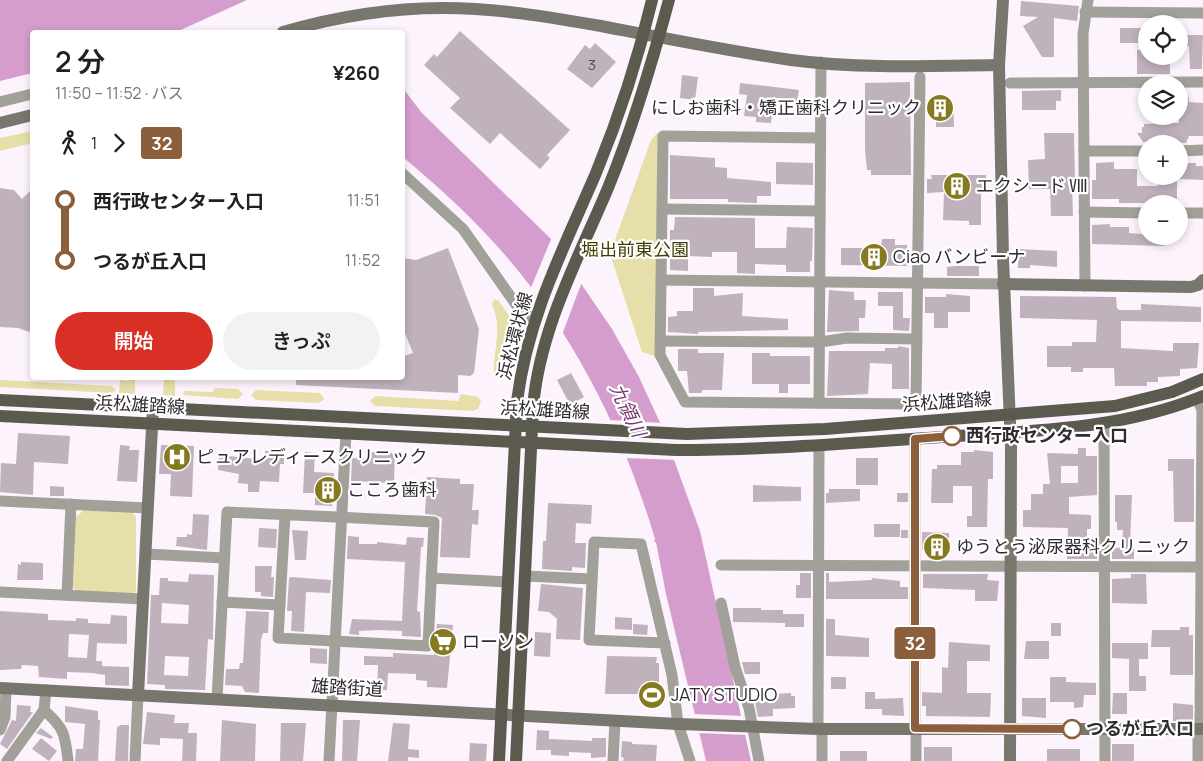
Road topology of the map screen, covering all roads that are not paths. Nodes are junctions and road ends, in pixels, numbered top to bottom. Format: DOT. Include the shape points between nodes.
graph roads {
  1 [pos="652,0"];
  2 [pos="669,0"];
  3 [pos="1003,0"];
  4 [pos="1088,0"];
  5 [pos="1085,12"];
  6 [pos="1203,13"];
  7 [pos="291,30"];
  8 [pos="643,34"];
  9 [pos="659,37"];
  10 [pos="821,62"];
  11 [pos="999,65"];
  12 [pos="920,76"];
  13 [pos="1203,82"];
  14 [pos="1010,83"];
  15 [pos="1083,83"];
  16 [pos="30,94"];
  17 [pos="0,102"];
  18 [pos="30,116"];
  19 [pos="0,123"];
  20 [pos="820,138"];
  21 [pos="1188,150"];
  22 [pos="1203,150"];
  23 [pos="1084,151"];
  24 [pos="1138,151"];
  25 [pos="405,176"];
  26 [pos="662,209"];
  27 [pos="820,211"];
  28 [pos="1084,212"];
  29 [pos="1138,213"];
  30 [pos="1188,213"];
  31 [pos="1203,213"];
  32 [pos="661,280"];
  33 [pos="1203,280"];
  34 [pos="820,282"];
  35 [pos="918,282"];
  36 [pos="1003,284"];
  37 [pos="1085,286"];
  38 [pos="536,315"];
  39 [pos="917,338"];
  40 [pos="660,341"];
  41 [pos="820,342"];
  42 [pos="1203,379"];
  43 [pos="0,400"];
  44 [pos="819,403"];
  45 [pos="1201,404"];
  46 [pos="153,408"];
  47 [pos="1009,415"];
  48 [pos="0,416"];
  49 [pos="152,423"];
  50 [pos="1104,423"];
  51 [pos="516,426"];
  52 [pos="532,427"];
  53 [pos="1010,432"];
  54 [pos="346,433"];
  55 [pos="915,439"];
  56 [pos="515,442"];
  57 [pos="532,442"];
  58 [pos="819,446"];
  59 [pos="0,501"];
  60 [pos="72,504"];
  61 [pos="148,508"];
  62 [pos="285,515"];
  63 [pos="341,518"];
  64 [pos="146,554"];
  65 [pos="224,558"];
  66 [pos="722,565"];
  67 [pos="819,565"];
  68 [pos="915,565"];
  69 [pos="1011,566"];
  70 [pos="1106,566"];
  71 [pos="1202,567"];
  72 [pos="524,576"];
  73 [pos="431,578"];
  74 [pos="592,579"];
  75 [pos="508,582"];
  76 [pos="0,592"];
  77 [pos="67,595"];
  78 [pos="143,599"];
  79 [pos="222,602"];
  80 [pos="721,603"];
  81 [pos="280,605"];
  82 [pos="335,641"];
  83 [pos="664,643"];
  84 [pos="3,688"];
  85 [pos="46,690"];
  86 [pos="138,695"];
  87 [pos="217,699"];
  88 [pos="332,704"];
  89 [pos="44,710"];
  90 [pos="501,714"];
  91 [pos="518,715"];
  92 [pos="615,721"];
  93 [pos="678,724"];
  94 [pos="751,727"];
  95 [pos="915,728"];
  96 [pos="1010,728"];
  97 [pos="820,729"];
  98 [pos="1106,729"];
  99 [pos="1200,729"];
  100 [pos="0,730"];
  101 [pos="7,761"];
  102 [pos="68,761"];
  103 [pos="135,761"];
  104 [pos="329,761"];
  105 [pos="499,761"];
  106 [pos="516,761"];
  107 [pos="613,761"];
  108 [pos="690,761"];
  109 [pos="759,761"];
  110 [pos="822,761"];
  111 [pos="916,761"];
  112 [pos="1010,761"];
  113 [pos="1106,761"];
  114 [pos="1198,761"];
  1 -- 8 [label="main road, 浜松環状線"];
  2 -- 9 [label="main road, 浜松環状線"];
  3 -- 11 [label="street"];
  4 -- 5 [label="street"];
  5 -- 6 [label="street"];
  5 -- 15 [label="street"];
  7 -- 8 [label="street" via="387,11 443,8 540,16"];
  8 -- 9 [label="street"];
  8 -- 38 [label="main road, 浜松環状線" via="612,133"];
  9 -- 10 [label="street"];
  9 -- 52 [label="main road, 浜松環状線" via="616,167 550,327 536,384"];
  10 -- 11 [label="street" via="883,66"];
  10 -- 20 [label="street"];
  11 -- 36 [label="street"];
  12 -- 35 [label="street"];
  13 -- 15 [label="street"];
  14 -- 15 [label="street"];
  15 -- 23 [label="street"];
  16 -- 17 [label="street"];
  18 -- 19 [label="street"];
  20 -- 26 [label="street" via="663,136"];
  20 -- 27 [label="street"];
  21 -- 22 [label="street"];
  23 -- 24 [label="street"];
  23 -- 28 [label="street"];
  25 -- 38 [label="street" via="454,219 522,313"];
  26 -- 27 [label="street"];
  26 -- 32 [label="street"];
  27 -- 34 [label="street"];
  28 -- 29 [label="street"];
  28 -- 37 [label="street"];
  30 -- 31 [label="street"];
  32 -- 34 [label="street"];
  32 -- 40 [label="street"];
  33 -- 37 [label="street" via="1191,287"];
  34 -- 35 [label="street"];
  34 -- 41 [label="street"];
  35 -- 36 [label="street"];
  35 -- 39 [label="street"];
  36 -- 37 [label="street"];
  36 -- 47 [label="street"];
  38 -- 51 [label="main road, 浜松環状線" via="523,364"];
  39 -- 41 [label="street" via="847,338"];
  39 -- 44 [label="street" via="916,404"];
  40 -- 41 [label="street"];
  40 -- 44 [label="street" via="660,355 684,402"];
  41 -- 44 [label="street"];
  42 -- 47 [label="main road, 浜松雄踏線" via="1172,392 1128,404"];
  43 -- 46 [label="main road, 浜松雄踏線"];
  45 -- 50 [label="main road, 浜松雄踏線"];
  45 -- 71 [label="street"];
  46 -- 49 [label="street"];
  46 -- 51 [label="main road, 浜松雄踏線"];
  47 -- 52 [label="main road, 浜松雄踏線" via="801,430 670,434"];
  47 -- 53 [label="street"];
  48 -- 49 [label="main road, 浜松雄踏線"];
  49 -- 54 [label="main road, 浜松雄踏線"];
  49 -- 61 [label="street"];
  50 -- 53 [label="main road, 浜松雄踏線"];
  50 -- 70 [label="street"];
  51 -- 52 [label="main road, 浜松雄踏線"];
  51 -- 56 [label="main road, 浜松環状線"];
  52 -- 57 [label="main road, 浜松環状線"];
  53 -- 55 [label="main road, 浜松雄踏線"];
  53 -- 69 [label="street"];
  54 -- 56 [label="main road, 浜松雄踏線"];
  54 -- 63 [label="street"];
  55 -- 58 [label="main road, 浜松雄踏線"];
  55 -- 68 [label="street"];
  56 -- 57 [label="main road, 浜松雄踏線"];
  56 -- 75 [label="main road, 浜松環状線"];
  57 -- 58 [label="main road, 浜松雄踏線" via="676,450"];
  57 -- 72 [label="main road, 浜松環状線"];
  58 -- 67 [label="street"];
  59 -- 60 [label="street"];
  60 -- 61 [label="street"];
  60 -- 77 [label="street"];
  61 -- 64 [label="street"];
  62 -- 63 [label="street"];
  62 -- 65 [label="street" via="226,512"];
  62 -- 81 [label="street"];
  63 -- 73 [label="street" via="434,522"];
  63 -- 82 [label="street"];
  64 -- 65 [label="street"];
  64 -- 78 [label="street"];
  65 -- 79 [label="street"];
  66 -- 67 [label="street"];
  67 -- 68 [label="street"];
  67 -- 97 [label="street"];
  68 -- 69 [label="street"];
  68 -- 95 [label="street"];
  69 -- 70 [label="street"];
  69 -- 96 [label="street"];
  70 -- 71 [label="street"];
  70 -- 98 [label="street"];
  71 -- 99 [label="street"];
  72 -- 74 [label="street"];
  72 -- 91 [label="main road, 浜松環状線"];
  73 -- 75 [label="street"];
  73 -- 82 [label="street" via="428,646"];
  74 -- 83 [label="street" via="589,640"];
  74 -- 83 [label="street" via="594,542 641,544"];
  75 -- 90 [label="main road, 浜松環状線"];
  76 -- 77 [label="street"];
  77 -- 78 [label="street"];
  78 -- 86 [label="street"];
  79 -- 81 [label="street"];
  79 -- 87 [label="street"];
  80 -- 94 [label="street"];
  81 -- 82 [label="street" via="278,638"];
  82 -- 88 [label="street"];
  83 -- 93 [label="street"];
  84 -- 85 [label="street, 雄踏街道"];
  84 -- 100 [label="street" via="5,718"];
  85 -- 86 [label="street, 雄踏街道"];
  85 -- 89 [label="street"];
  86 -- 87 [label="street, 雄踏街道"];
  86 -- 103 [label="street"];
  87 -- 88 [label="street, 雄踏街道"];
  88 -- 90 [label="street, 雄踏街道"];
  88 -- 104 [label="street"];
  89 -- 101 [label="street"];
  89 -- 102 [label="street" via="63,729"];
  90 -- 91 [label="street, 雄踏街道"];
  90 -- 105 [label="main road, 浜松環状線"];
  91 -- 92 [label="street, 雄踏街道"];
  91 -- 106 [label="main road, 浜松環状線"];
  92 -- 93 [label="street, 雄踏街道"];
  92 -- 107 [label="street"];
  93 -- 94 [label="street, 雄踏街道"];
  93 -- 108 [label="street"];
  94 -- 97 [label="street, 雄踏街道"];
  94 -- 109 [label="street"];
  95 -- 96 [label="street, 雄踏街道"];
  95 -- 97 [label="street, 雄踏街道"];
  95 -- 111 [label="street"];
  96 -- 98 [label="street, 雄踏街道"];
  96 -- 112 [label="street"];
  97 -- 110 [label="street"];
  98 -- 99 [label="street, 雄踏街道"];
  98 -- 113 [label="street"];
  99 -- 114 [label="street"];
}
